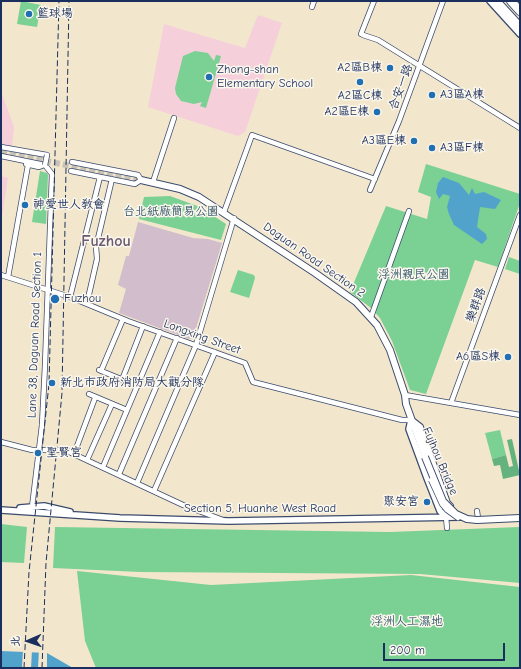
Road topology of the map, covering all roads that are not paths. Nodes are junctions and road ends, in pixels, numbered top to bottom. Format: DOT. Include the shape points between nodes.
graph roads {
  1 [pos="314,1"];
  2 [pos="374,1"];
  3 [pos="443,1"];
  4 [pos="490,1"];
  5 [pos="496,1"];
  6 [pos="502,1"];
  7 [pos="512,1"];
  8 [pos="520,6"];
  9 [pos="312,7"];
  10 [pos="520,11"];
  11 [pos="520,20"];
  12 [pos="520,27"];
  13 [pos="520,34"];
  14 [pos="419,66"];
  15 [pos="174,118"];
  16 [pos="520,128"];
  17 [pos="1,147"];
  18 [pos="1,156"];
  19 [pos="17,160"];
  20 [pos="72,162"];
  21 [pos="28,165"];
  22 [pos="46,165"];
  23 [pos="71,171"];
  24 [pos="100,177"];
  25 [pos="112,179"];
  26 [pos="375,179"];
  27 [pos="141,180"];
  28 [pos="153,182"];
  29 [pos="370,190"];
  30 [pos="409,211"];
  31 [pos="224,212"];
  32 [pos="520,215"];
  33 [pos="234,218"];
  34 [pos="1,274"];
  35 [pos="8,277"];
  36 [pos="48,290"];
  37 [pos="70,297"];
  38 [pos="87,303"];
  39 [pos="371,316"];
  40 [pos="123,319"];
  41 [pos="143,326"];
  42 [pos="160,332"];
  43 [pos="177,338"];
  44 [pos="196,345"];
  45 [pos="215,352"];
  46 [pos="122,380"];
  47 [pos="138,386"];
  48 [pos="89,394"];
  49 [pos="405,395"];
  50 [pos="96,398"];
  51 [pos="452,403"];
  52 [pos="112,404"];
  53 [pos="127,410"];
  54 [pos="520,415"];
  55 [pos="411,420"];
  56 [pos="1,442"];
  57 [pos="39,450"];
  58 [pos="74,454"];
  59 [pos="87,460"];
  60 [pos="103,467"];
  61 [pos="119,474"];
  62 [pos="136,483"];
  63 [pos="154,491"];
  64 [pos="447,503"];
  65 [pos="32,507"];
  66 [pos="1,510"];
  67 [pos="477,510"];
  68 [pos="82,515"];
  69 [pos="446,517"];
  70 [pos="468,518"];
  71 [pos="478,518"];
  72 [pos="520,518"];
  73 [pos="226,521"];
  74 [pos="447,528"];
  1 -- 9 [label="street"];
  2 -- 14 [label="street" via="362,35 378,40"];
  3 -- 14 [label="street, 合安一路"];
  4 -- 13 [label="street"];
  5 -- 12 [label="highway"];
  6 -- 11 [label="highway"];
  7 -- 8 [label="highway"];
  7 -- 10 [label="highway"];
  14 -- 16 [label="street"];
  14 -- 26 [label="street, 合安一路"];
  15 -- 28 [label="street"];
  17 -- 22 [label="street, bridge" via="47,155"];
  18 -- 19 [label="street"];
  19 -- 21 [label="street"];
  19 -- 22 [label="street"];
  20 -- 27 [label="street, Daguan Road Section 2" via="138,175"];
  21 -- 22 [label="street"];
  21 -- 35 [label="street"];
  22 -- 36 [label="street, Lane 38, Daguan Road Section 1" via="52,174"];
  23 -- 24 [label="street, Daguan Road Section 2"];
  24 -- 25 [label="street, Daguan Road Section 2"];
  24 -- 37 [label="street"];
  25 -- 27 [label="street, Daguan Road Section 2" via="135,184"];
  25 -- 38 [label="street" via="96,247 97,259"];
  26 -- 29 [label="street, 合安一路"];
  26 -- 31 [label="street" via="252,135"];
  27 -- 28 [label="main road, Daguan Road Section 2"];
  28 -- 31 [label="main road, Daguan Road Section 2" via="187,191"];
  30 -- 39 [label="street"];
  31 -- 33 [label="main road, Daguan Road Section 2"];
  32 -- 51 [label="street, 樂群路"];
  33 -- 39 [label="main road, Daguan Road Section 2" via="316,273"];
  33 -- 44 [label="street"];
  34 -- 35 [label="street, Longxing Street"];
  35 -- 36 [label="street, Longxing Street"];
  36 -- 37 [label="street, Longxing Street"];
  36 -- 57 [label="street, Lane 38, Daguan Road Section 1"];
  37 -- 38 [label="street, Longxing Street"];
  38 -- 40 [label="street, Longxing Street"];
  39 -- 49 [label="main road, Daguan Road Section 2" via="390,350"];
  40 -- 41 [label="street, Longxing Street"];
  40 -- 46 [label="street" via="100,371"];
  41 -- 42 [label="street, Longxing Street"];
  41 -- 46 [label="street"];
  42 -- 43 [label="street, Longxing Street"];
  42 -- 47 [label="street"];
  43 -- 44 [label="street, Longxing Street"];
  43 -- 61 [label="street"];
  44 -- 45 [label="street, Longxing Street"];
  44 -- 62 [label="street"];
  45 -- 55 [label="street, Longxing Street" via="245,363 254,382 402,420"];
  45 -- 63 [label="street"];
  46 -- 47 [label="street"];
  47 -- 53 [label="street"];
  48 -- 50 [label="street"];
  49 -- 51 [label="street"];
  49 -- 55 [label="main road, Daguan Road Section 2"];
  50 -- 52 [label="street"];
  50 -- 58 [label="street"];
  51 -- 54 [label="street"];
  52 -- 53 [label="street"];
  52 -- 59 [label="street"];
  53 -- 60 [label="street"];
  55 -- 64 [label="main road" via="420,427"];
  55 -- 69 [label="street" via="409,429 440,511"];
  55 -- 72 [label="main road, Fujhou Bridge, bridge" via="443,501 456,514 477,520"];
  56 -- 57 [label="street"];
  57 -- 58 [label="street" via="65,450"];
  57 -- 65 [label="street, Lane 38, Daguan Road Section 1"];
  58 -- 59 [label="street"];
  59 -- 60 [label="street"];
  60 -- 61 [label="street"];
  61 -- 62 [label="street"];
  62 -- 63 [label="street"];
  63 -- 73 [label="street"];
  64 -- 69 [label="main road"];
  64 -- 70 [label="main road"];
  65 -- 66 [label="street"];
  65 -- 68 [label="street" via="52,507"];
  66 -- 68 [label="street, Section 5, Huanhe West Road"];
  67 -- 71 [label="street"];
  68 -- 73 [label="street, Section 5, Huanhe West Road"];
  69 -- 70 [label="street, Section 5, Huanhe West Road"];
  69 -- 73 [label="street, Section 5, Huanhe West Road"];
  69 -- 74 [label="street"];
  70 -- 71 [label="main road, Section 5, Huanhe West Road"];
  71 -- 72 [label="main road, Section 5, Huanhe West Road"];
}
